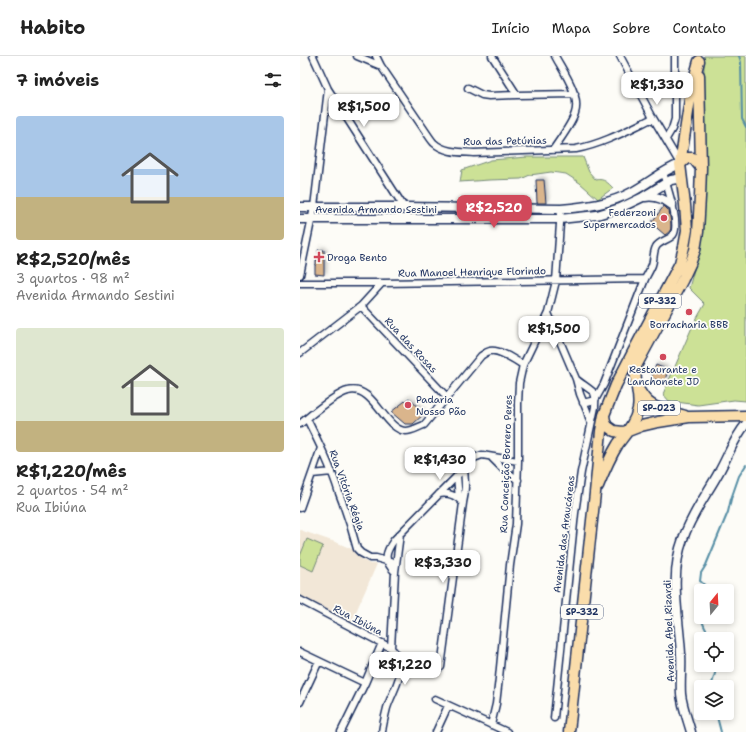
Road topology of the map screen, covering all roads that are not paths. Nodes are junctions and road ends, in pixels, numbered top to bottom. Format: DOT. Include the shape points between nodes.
graph roads {
  1 [pos="313,56"];
  2 [pos="357,56"];
  3 [pos="376,56"];
  4 [pos="492,56"];
  5 [pos="555,56"];
  6 [pos="620,56"];
  7 [pos="675,56"];
  8 [pos="698,58"];
  9 [pos="381,66"];
  10 [pos="468,88"];
  11 [pos="328,89"];
  12 [pos="575,94"];
  13 [pos="517,95"];
  14 [pos="653,118"];
  15 [pos="666,139"];
  16 [pos="553,150"];
  17 [pos="680,164"];
  18 [pos="700,168"];
  19 [pos="663,172"];
  20 [pos="682,180"];
  21 [pos="666,183"];
  22 [pos="642,197"];
  23 [pos="404,206"];
  24 [pos="672,206"];
  25 [pos="300,207"];
  26 [pos="314,207"];
  27 [pos="561,209"];
  28 [pos="300,219"];
  29 [pos="312,219"];
  30 [pos="560,219"];
  31 [pos="300,275"];
  32 [pos="645,279"];
  33 [pos="556,281"];
  34 [pos="300,282"];
  35 [pos="382,283"];
  36 [pos="361,306"];
  37 [pos="548,313"];
  38 [pos="300,353"];
  39 [pos="523,365"];
  40 [pos="576,379"];
  41 [pos="604,384"];
  42 [pos="637,387"];
  43 [pos="590,390"];
  44 [pos="580,394"];
  45 [pos="447,397"];
  46 [pos="595,400"];
  47 [pos="583,403"];
  48 [pos="604,415"];
  49 [pos="746,416"];
  50 [pos="689,417"];
  51 [pos="307,419"];
  52 [pos="658,422"];
  53 [pos="300,424"];
  54 [pos="591,424"];
  55 [pos="746,424"];
  56 [pos="628,431"];
  57 [pos="321,448"];
  58 [pos="611,456"];
  59 [pos="491,457"];
  60 [pos="518,461"];
  61 [pos="464,468"];
  62 [pos="332,472"];
  63 [pos="312,474"];
  64 [pos="457,476"];
  65 [pos="518,480"];
  66 [pos="595,493"];
  67 [pos="439,494"];
  68 [pos="461,501"];
  69 [pos="300,508"];
  70 [pos="400,534"];
  71 [pos="389,548"];
  72 [pos="398,551"];
  73 [pos="376,558"];
  74 [pos="386,561"];
  75 [pos="396,563"];
  76 [pos="395,572"];
  77 [pos="300,600"];
  78 [pos="382,643"];
  79 [pos="391,648"];
  80 [pos="300,652"];
  81 [pos="320,661"];
  82 [pos="441,667"];
  83 [pos="365,683"];
  84 [pos="435,699"];
  85 [pos="300,702"];
  86 [pos="448,706"];
  87 [pos="554,718"];
  88 [pos="491,725"];
  89 [pos="341,732"];
  90 [pos="382,732"];
  91 [pos="436,732"];
  92 [pos="507,732"];
  93 [pos="569,732"];
  94 [pos="691,732"];
  1 -- 11 [label="street"];
  2 -- 9 [label="street"];
  3 -- 9 [label="street, Rua das Petúnias"];
  4 -- 13 [label="street"];
  5 -- 12 [label="street"];
  6 -- 14 [label="street"];
  7 -- 15 [label="street" via="674,119"];
  8 -- 17 [label="main road, SP-332"];
  8 -- 18 [label="main road, SP-332"];
  9 -- 16 [label="street, Rua das Petúnias" via="428,135 442,148 474,153"];
  10 -- 13 [label="street" via="489,96"];
  11 -- 23 [label="street"];
  11 -- 26 [label="street"];
  12 -- 13 [label="street"];
  12 -- 16 [label="street" via="576,112"];
  14 -- 15 [label="street"];
  14 -- 16 [label="street, Rua das Petúnias" via="588,147"];
  15 -- 17 [label="street"];
  17 -- 18 [label="main road" via="687,158 693,158"];
  17 -- 19 [label="street, Avenida Armando Sestini"];
  17 -- 20 [label="main road, SP-332"];
  18 -- 42 [label="main road, SP-332" via="695,250 683,279 636,366"];
  19 -- 21 [label="street"];
  19 -- 27 [label="street, Avenida Armando Sestini" via="632,192 608,202"];
  20 -- 21 [label="street, Avenida Armando Sestini" via="671,180"];
  20 -- 48 [label="main road, SP-332" via="687,230 680,263 626,365"];
  21 -- 22 [label="street, Avenida Armando Sestini"];
  21 -- 24 [label="street"];
  22 -- 24 [label="street" via="661,198"];
  22 -- 30 [label="street, Avenida Armando Sestini" via="609,212"];
  23 -- 26 [label="street, Avenida Armando Sestini"];
  23 -- 27 [label="street, Avenida Armando Sestini"];
  24 -- 32 [label="street" via="676,229 672,237 658,244"];
  25 -- 26 [label="street, Avenida Armando Sestini"];
  26 -- 29 [label="street"];
  27 -- 30 [label="street, Rua Conceição Borrero Peres"];
  28 -- 29 [label="street, Avenida Armando Sestini"];
  29 -- 30 [label="street, Avenida Armando Sestini"];
  29 -- 31 [label="street"];
  30 -- 33 [label="street, Rua Conceição Borrero Peres"];
  32 -- 33 [label="street, Rua Manoel Henrique Florindo"];
  32 -- 41 [label="street"];
  33 -- 35 [label="street, Rua Manoel Henrique Florindo"];
  33 -- 37 [label="street, Rua Conceição Borrero Peres"];
  34 -- 35 [label="street, Rua Manoel Henrique Florindo"];
  35 -- 36 [label="street"];
  36 -- 38 [label="street"];
  36 -- 45 [label="street, Rua das Rosas"];
  37 -- 39 [label="street, Rua Conceição Borrero Peres"];
  37 -- 40 [label="street"];
  39 -- 45 [label="street" via="498,352 487,352"];
  39 -- 60 [label="street, Rua Conceição Borrero Peres" via="519,383"];
  40 -- 43 [label="street"];
  40 -- 44 [label="street"];
  41 -- 43 [label="street"];
  41 -- 46 [label="street, Avenida das Araucáreas"];
  42 -- 50 [label="main road, SP-023" via="650,404"];
  42 -- 56 [label="main road, SP-332" via="639,402"];
  43 -- 44 [label="street"];
  43 -- 46 [label="street" via="594,393"];
  44 -- 47 [label="street"];
  45 -- 51 [label="street" via="424,425 407,431 394,426 366,394 353,390 334,398"];
  46 -- 47 [label="street"];
  46 -- 54 [label="street, Avenida das Araucáreas"];
  47 -- 54 [label="street"];
  48 -- 56 [label="main road" via="610,429"];
  48 -- 66 [label="main road, SP-332"];
  49 -- 50 [label="main road, SP-023"];
  50 -- 52 [label="main road, SP-023"];
  51 -- 53 [label="street"];
  51 -- 57 [label="street, Rua Vitória Régia"];
  52 -- 56 [label="main road, SP-023"];
  52 -- 58 [label="main road" via="636,433"];
  54 -- 87 [label="street, Avenida das Araucáreas" via="575,513"];
  55 -- 94 [label="street, Avenida Abel Rizardi" via="693,516 682,539 679,554 676,601 681,654 681,695"];
  56 -- 58 [label="main road, SP-332"];
  57 -- 62 [label="street, Rua Vitória Régia"];
  57 -- 63 [label="street"];
  58 -- 66 [label="main road, SP-332"];
  59 -- 60 [label="street"];
  59 -- 61 [label="street" via="478,456"];
  59 -- 65 [label="street"];
  60 -- 65 [label="street, Rua Conceição Borrero Peres"];
  61 -- 64 [label="street"];
  61 -- 68 [label="street" via="466,489"];
  62 -- 63 [label="street"];
  62 -- 73 [label="street, Rua Vitória Régia" via="357,549 364,556"];
  63 -- 69 [label="street"];
  64 -- 67 [label="street"];
  64 -- 68 [label="street"];
  65 -- 88 [label="street, Rua Conceição Borrero Peres" via="516,524 496,704"];
  66 -- 93 [label="main road, SP-332"];
  67 -- 68 [label="street" via="453,494"];
  67 -- 70 [label="street"];
  68 -- 82 [label="street"];
  70 -- 71 [label="street"];
  70 -- 72 [label="street"];
  71 -- 72 [label="street"];
  71 -- 73 [label="street"];
  71 -- 74 [label="street"];
  72 -- 75 [label="street"];
  73 -- 74 [label="street, Rua Vitória Régia"];
  74 -- 75 [label="street, Rua Vitória Régia"];
  74 -- 76 [label="street"];
  75 -- 76 [label="street"];
  76 -- 79 [label="street"];
  77 -- 78 [label="street, Rua Ibiúna"];
  78 -- 79 [label="street, Rua Ibiúna"];
  78 -- 83 [label="street"];
  79 -- 90 [label="street" via="400,660 401,667"];
  80 -- 81 [label="street"];
  81 -- 83 [label="street"];
  81 -- 85 [label="street"];
  83 -- 89 [label="street"];
  84 -- 86 [label="street"];
  86 -- 88 [label="street"];
  86 -- 91 [label="street"];
  88 -- 92 [label="street"];
}
